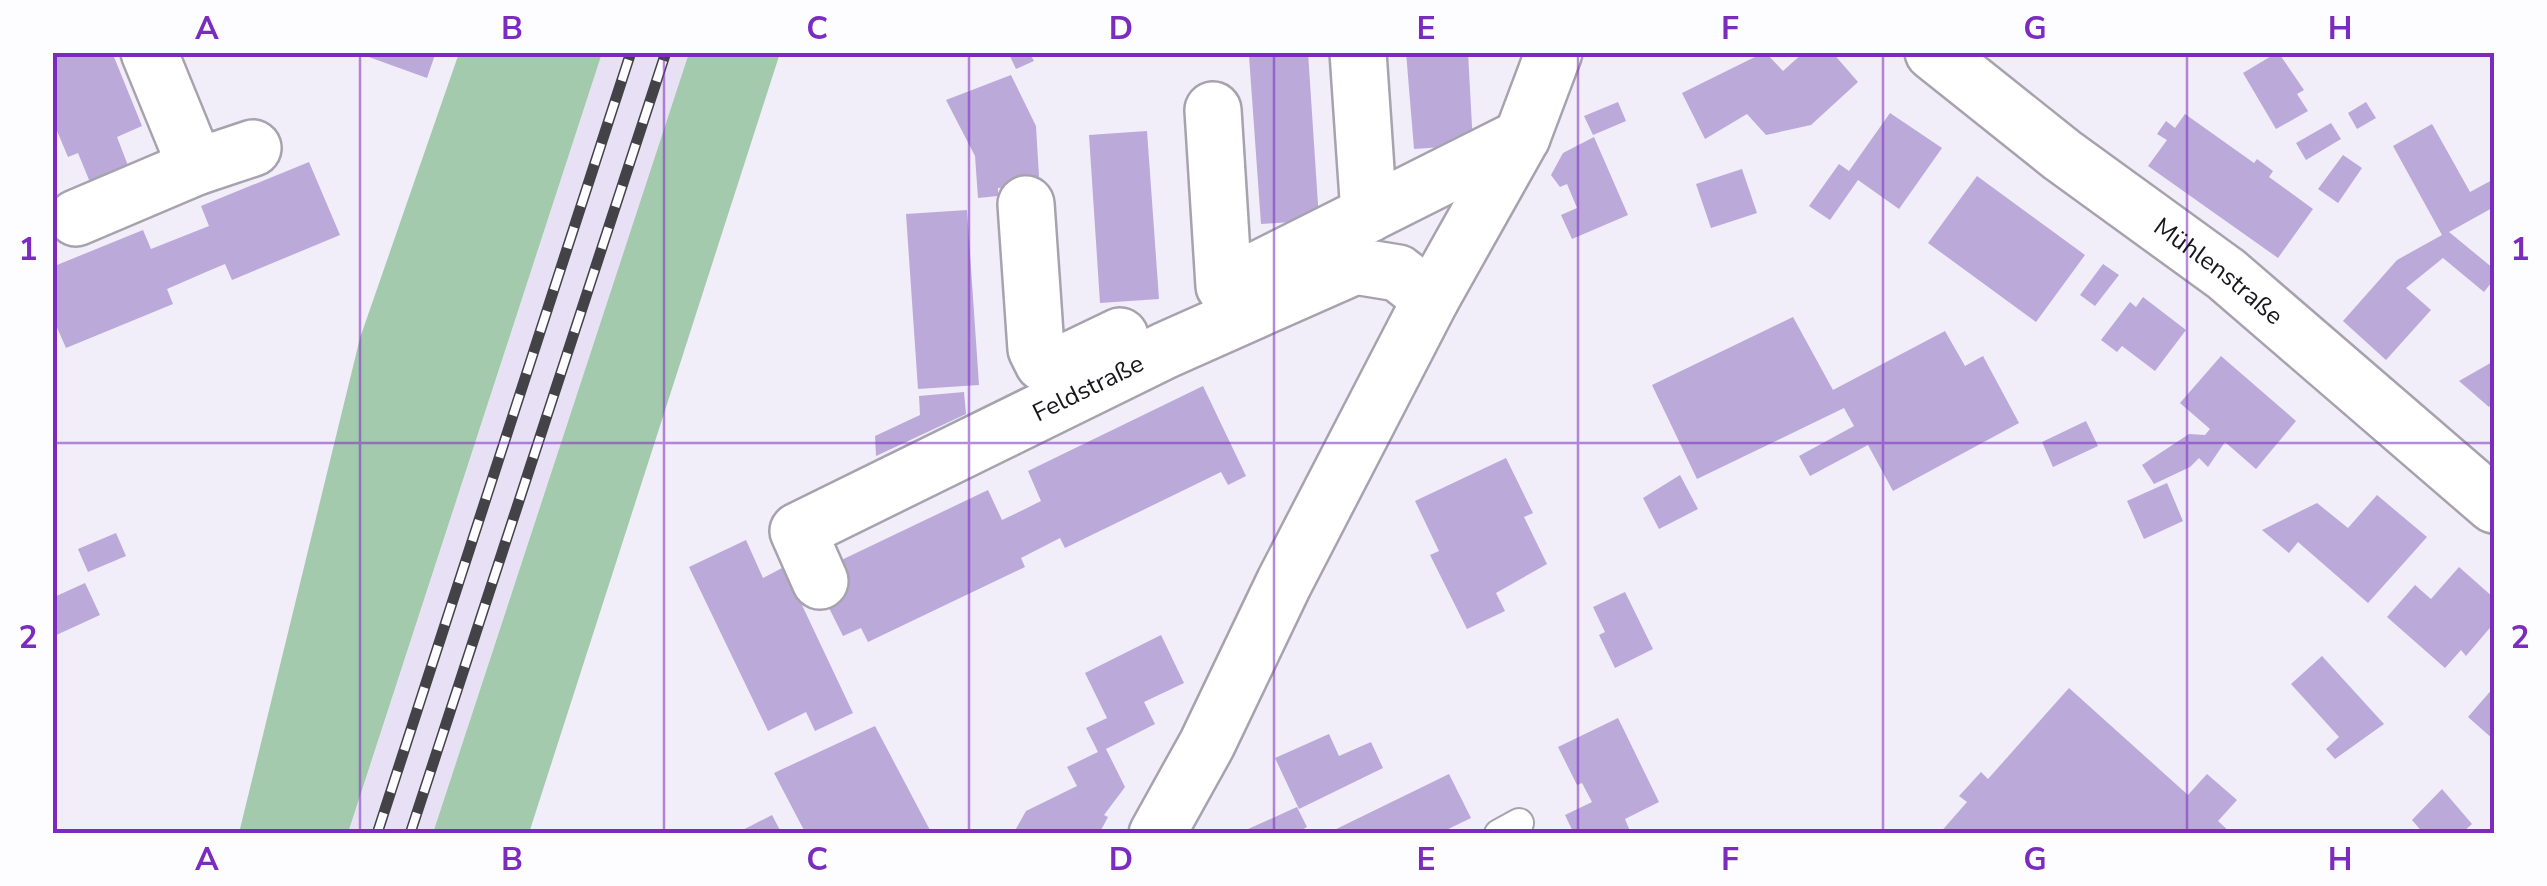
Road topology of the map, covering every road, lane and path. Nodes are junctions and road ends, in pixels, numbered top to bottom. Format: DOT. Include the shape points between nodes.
graph roads {
  1 [pos="148,52"];
  2 [pos="1358,52"];
  3 [pos="1554,52"];
  4 [pos="1933,52"];
  5 [pos="1213,110"];
  6 [pos="1522,137"];
  7 [pos="252,148"];
  8 [pos="196,167"];
  9 [pos="1026,204"];
  10 [pos="1369,214"];
  11 [pos="76,218"];
  12 [pos="1224,286"];
  13 [pos="1431,300"];
  14 [pos="2494,505"];
  15 [pos="820,581"];
  16 [pos="1157,834"];
  1 -- 8 [label="street"];
  2 -- 10 [label="street"];
  3 -- 6 [label="street"];
  4 -- 14 [label="street, Mühlenstraße" via="2226,274"];
  5 -- 12 [label="street"];
  6 -- 10 [label="street, Feldstraße"];
  6 -- 13 [label="street"];
  7 -- 8 [label="street"];
  8 -- 11 [label="street"];
  9 -- 12 [label="street, Feldstraße" via="1036,350 1044,363 1070,360"];
  10 -- 12 [label="street, Feldstraße"];
  13 -- 15 [label="street, Feldstraße" via="1398,273 1355,266 1166,350 798,532"];
  13 -- 16 [label="street"];
}
